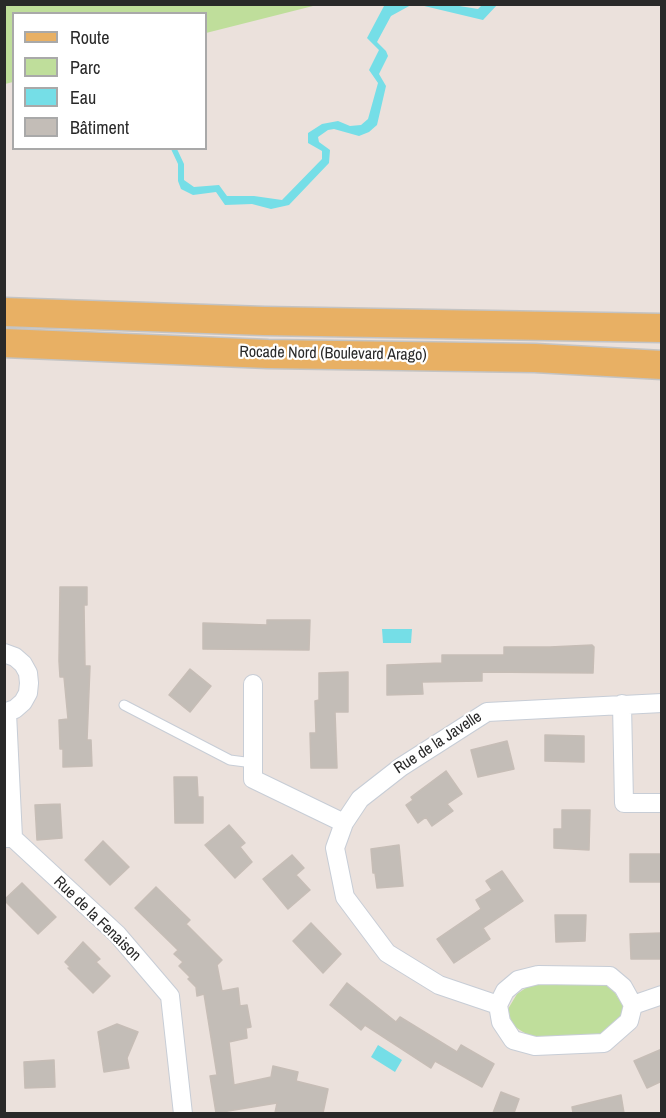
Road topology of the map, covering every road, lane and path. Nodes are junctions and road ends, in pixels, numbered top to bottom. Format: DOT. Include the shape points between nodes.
graph roads {
  1 [pos="4,312"];
  2 [pos="662,328"];
  3 [pos="4,344"];
  4 [pos="662,365"];
  5 [pos="4,653"];
  6 [pos="253,684"];
  7 [pos="662,703"];
  8 [pos="622,704"];
  9 [pos="124,705"];
  10 [pos="6,713"];
  11 [pos="253,763"];
  12 [pos="660,803"];
  13 [pos="344,823"];
  14 [pos="9,838"];
  15 [pos="662,995"];
  16 [pos="498,1005"];
  17 [pos="633,1005"];
  18 [pos="183,1113"];
  1 -- 2 [label="main road, Rocade Nord (Boulevard Arago)"];
  3 -- 4 [label="main road, Rocade Nord (Boulevard Arago)"];
  5 -- 10 [label="street, Rue de la Fenaison" via="23,664 29,683 22,702"];
  6 -- 11 [label="street"];
  7 -- 8 [label="street, Rue de la Javelle"];
  8 -- 12 [label="street" via="624,803"];
  8 -- 13 [label="street, Rue de la Javelle" via="487,712 393,773 360,799"];
  9 -- 11 [label="lane" via="230,760"];
  10 -- 14 [label="street, Rue de la Fenaison"];
  11 -- 13 [label="street" via="253,779"];
  13 -- 16 [label="street, Rue de la Javelle" via="335,848 345,897 387,953 439,985"];
  14 -- 18 [label="street, Rue de la Fenaison" via="117,934 170,996"];
  15 -- 17 [label="street"];
  16 -- 17 [label="street" via="505,991 518,980 538,975 610,976 623,987"];
  16 -- 17 [label="street" via="501,1022 513,1040 535,1046 604,1043 629,1022"];
}
